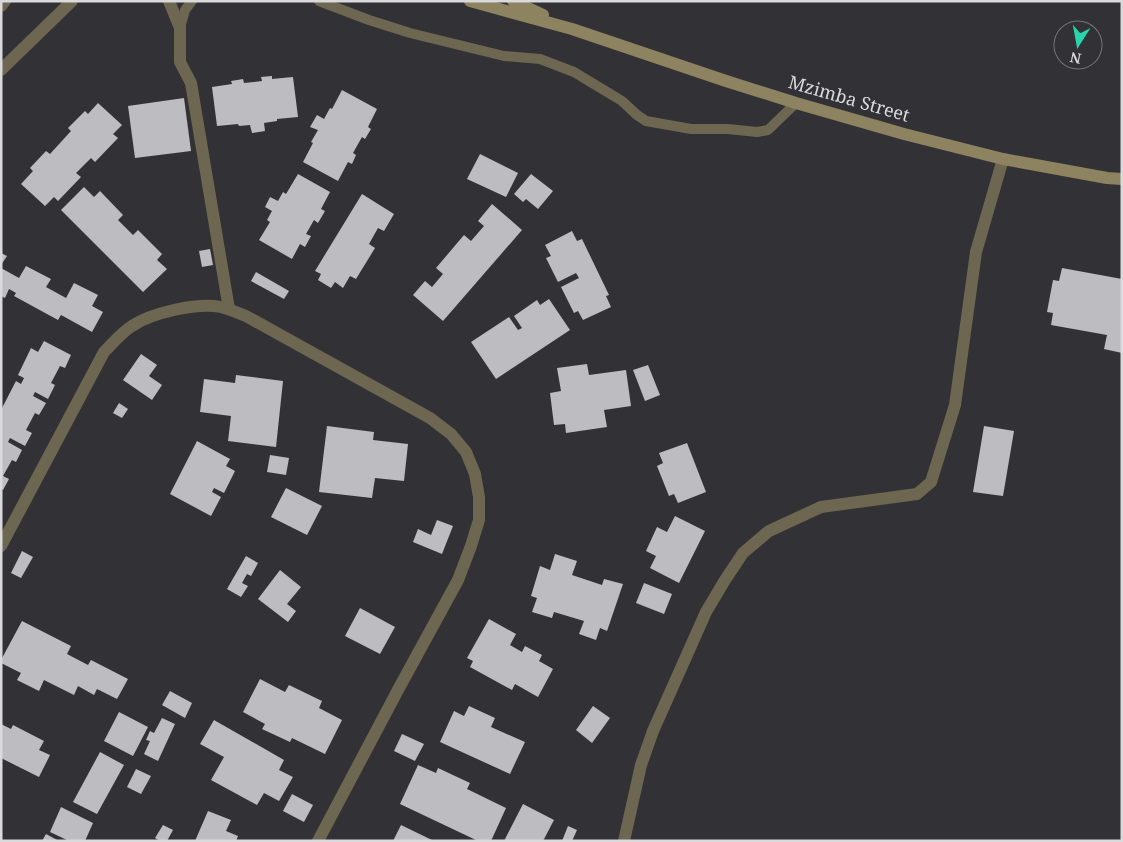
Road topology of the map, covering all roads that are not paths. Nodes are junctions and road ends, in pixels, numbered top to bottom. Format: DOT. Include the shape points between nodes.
graph roads {
  1 [pos="5,1"];
  2 [pos="72,1"];
  3 [pos="169,1"];
  4 [pos="192,1"];
  5 [pos="318,1"];
  6 [pos="470,1"];
  7 [pos="513,1"];
  8 [pos="1,6"];
  9 [pos="180,28"];
  10 [pos="572,29"];
  11 [pos="1,70"];
  12 [pos="796,103"];
  13 [pos="1003,159"];
  14 [pos="1122,179"];
  15 [pos="229,309"];
  16 [pos="1,546"];
  17 [pos="318,841"];
  18 [pos="624,841"];
  1 -- 8 [label="street"];
  2 -- 11 [label="street"];
  3 -- 9 [label="street"];
  4 -- 9 [label="lane"];
  5 -- 12 [label="lane" via="410,33 504,56 540,59 574,72 622,101 646,121 691,129 728,128 757,132 768,130"];
  6 -- 10 [label="main road"];
  7 -- 10 [label="main road"];
  9 -- 15 [label="street" via="180,62 191,83"];
  10 -- 12 [label="main road, Mzimba Street"];
  12 -- 13 [label="main road, Mzimba Street"];
  13 -- 14 [label="main road, Mzimba Street"];
  13 -- 18 [label="street" via="976,252 955,405 931,482 917,494 821,507 770,531 743,553 706,612 654,731 641,765"];
  15 -- 16 [label="street" via="198,306 173,311 133,325 117,337 104,352"];
  15 -- 17 [label="street" via="430,418 451,434 466,452 475,474 479,497 478,520 458,580"];
}
